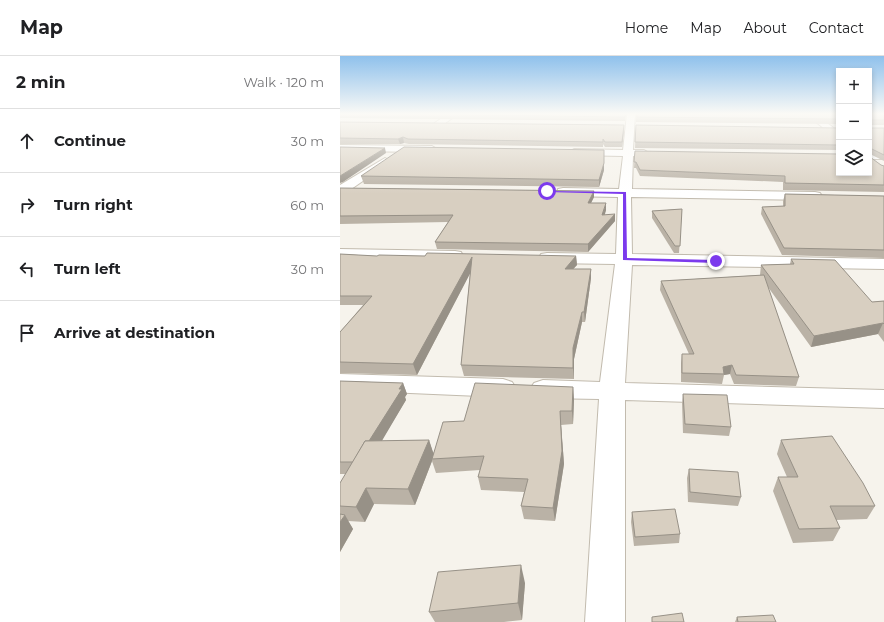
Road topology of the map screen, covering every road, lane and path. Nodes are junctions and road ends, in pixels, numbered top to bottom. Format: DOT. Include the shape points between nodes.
graph roads {
  1 [pos="416,140"];
  2 [pos="630,140"];
  3 [pos="340,148"];
  4 [pos="403,149"];
  5 [pos="442,149"];
  6 [pos="567,152"];
  7 [pos="629,153"];
  8 [pos="652,153"];
  9 [pos="872,156"];
  10 [pos="884,156"];
  11 [pos="872,158"];
  12 [pos="884,168"];
  13 [pos="342,189"];
  14 [pos="368,189"];
  15 [pos="547,191"];
  16 [pos="625,192"];
  17 [pos="829,196"];
  18 [pos="340,254"];
  19 [pos="474,256"];
  20 [pos="530,257"];
  21 [pos="624,259"];
  22 [pos="884,264"];
  23 [pos="340,382"];
  24 [pos="612,392"];
  25 [pos="884,399"];
  26 [pos="605,622"];
  1 -- 4 [label="street"];
  2 -- 7 [label="street"];
  3 -- 4 [label="street"];
  4 -- 5 [label="street"];
  4 -- 13 [label="street"];
  6 -- 7 [label="street"];
  7 -- 8 [label="street"];
  7 -- 16 [label="street"];
  9 -- 10 [label="street"];
  11 -- 12 [label="street"];
  13 -- 14 [label="street"];
  15 -- 16 [label="street"];
  16 -- 17 [label="street"];
  16 -- 21 [label="street"];
  18 -- 19 [label="street"];
  20 -- 21 [label="street"];
  21 -- 22 [label="street"];
  21 -- 24 [label="street"];
  23 -- 24 [label="street"];
  24 -- 25 [label="street"];
  24 -- 26 [label="street"];
}
